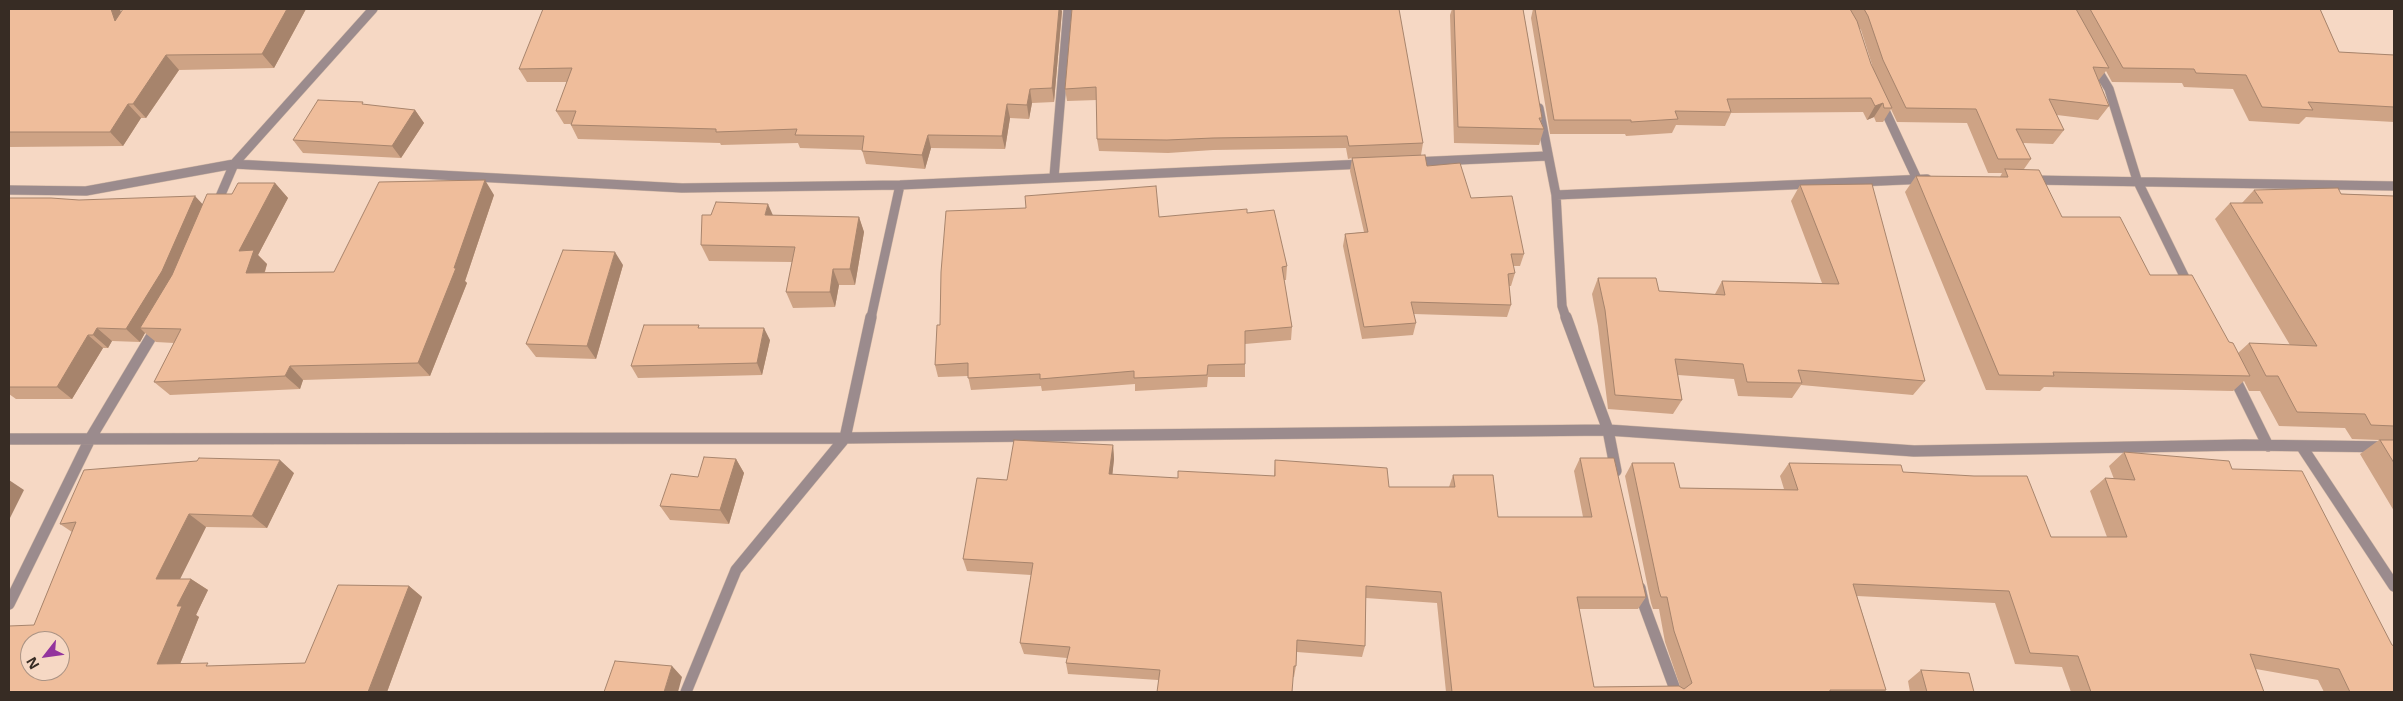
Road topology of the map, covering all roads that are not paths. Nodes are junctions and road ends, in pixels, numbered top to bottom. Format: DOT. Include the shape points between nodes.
graph roads {
  1 [pos="373,9"];
  2 [pos="1068,9"];
  3 [pos="2089,55"];
  4 [pos="1877,93"];
  5 [pos="1537,97"];
  6 [pos="1547,156"];
  7 [pos="1399,163"];
  8 [pos="234,164"];
  9 [pos="1369,164"];
  10 [pos="1054,177"];
  11 [pos="1917,179"];
  12 [pos="1936,179"];
  13 [pos="2022,180"];
  14 [pos="2137,180"];
  15 [pos="900,184"];
  16 [pos="2394,186"];
  17 [pos="9,190"];
  18 [pos="1556,195"];
  19 [pos="211,217"];
  20 [pos="2194,295"];
  21 [pos="161,321"];
  22 [pos="2229,366"];
  23 [pos="1608,430"];
  24 [pos="845,438"];
  25 [pos="9,439"];
  26 [pos="90,439"];
  27 [pos="2268,446"];
  28 [pos="2302,447"];
  29 [pos="2394,447"];
  30 [pos="1618,478"];
  31 [pos="1638,576"];
  32 [pos="2394,586"];
  33 [pos="9,604"];
  34 [pos="686,692"];
  35 [pos="1676,692"];
  1 -- 8 [label="street"];
  2 -- 10 [label="street"];
  3 -- 14 [label="street" via="2109,89"];
  4 -- 11 [label="street"];
  5 -- 6 [label="street"];
  6 -- 7 [label="street"];
  6 -- 18 [label="street"];
  8 -- 15 [label="street" via="682,188"];
  8 -- 17 [label="street" via="86,191"];
  8 -- 19 [label="street"];
  9 -- 10 [label="street"];
  10 -- 15 [label="street"];
  11 -- 12 [label="street"];
  11 -- 18 [label="street"];
  13 -- 14 [label="street"];
  14 -- 16 [label="street"];
  14 -- 20 [label="street"];
  15 -- 24 [label="street"];
  18 -- 23 [label="street" via="1562,306"];
  21 -- 26 [label="street"];
  22 -- 27 [label="street"];
  23 -- 24 [label="street"];
  23 -- 27 [label="street" via="1914,451"];
  23 -- 30 [label="street"];
  24 -- 26 [label="street"];
  24 -- 34 [label="street" via="736,570"];
  25 -- 26 [label="street"];
  26 -- 33 [label="street"];
  27 -- 28 [label="street"];
  28 -- 29 [label="street"];
  28 -- 32 [label="street"];
  31 -- 35 [label="street" via="1644,605"];
}
